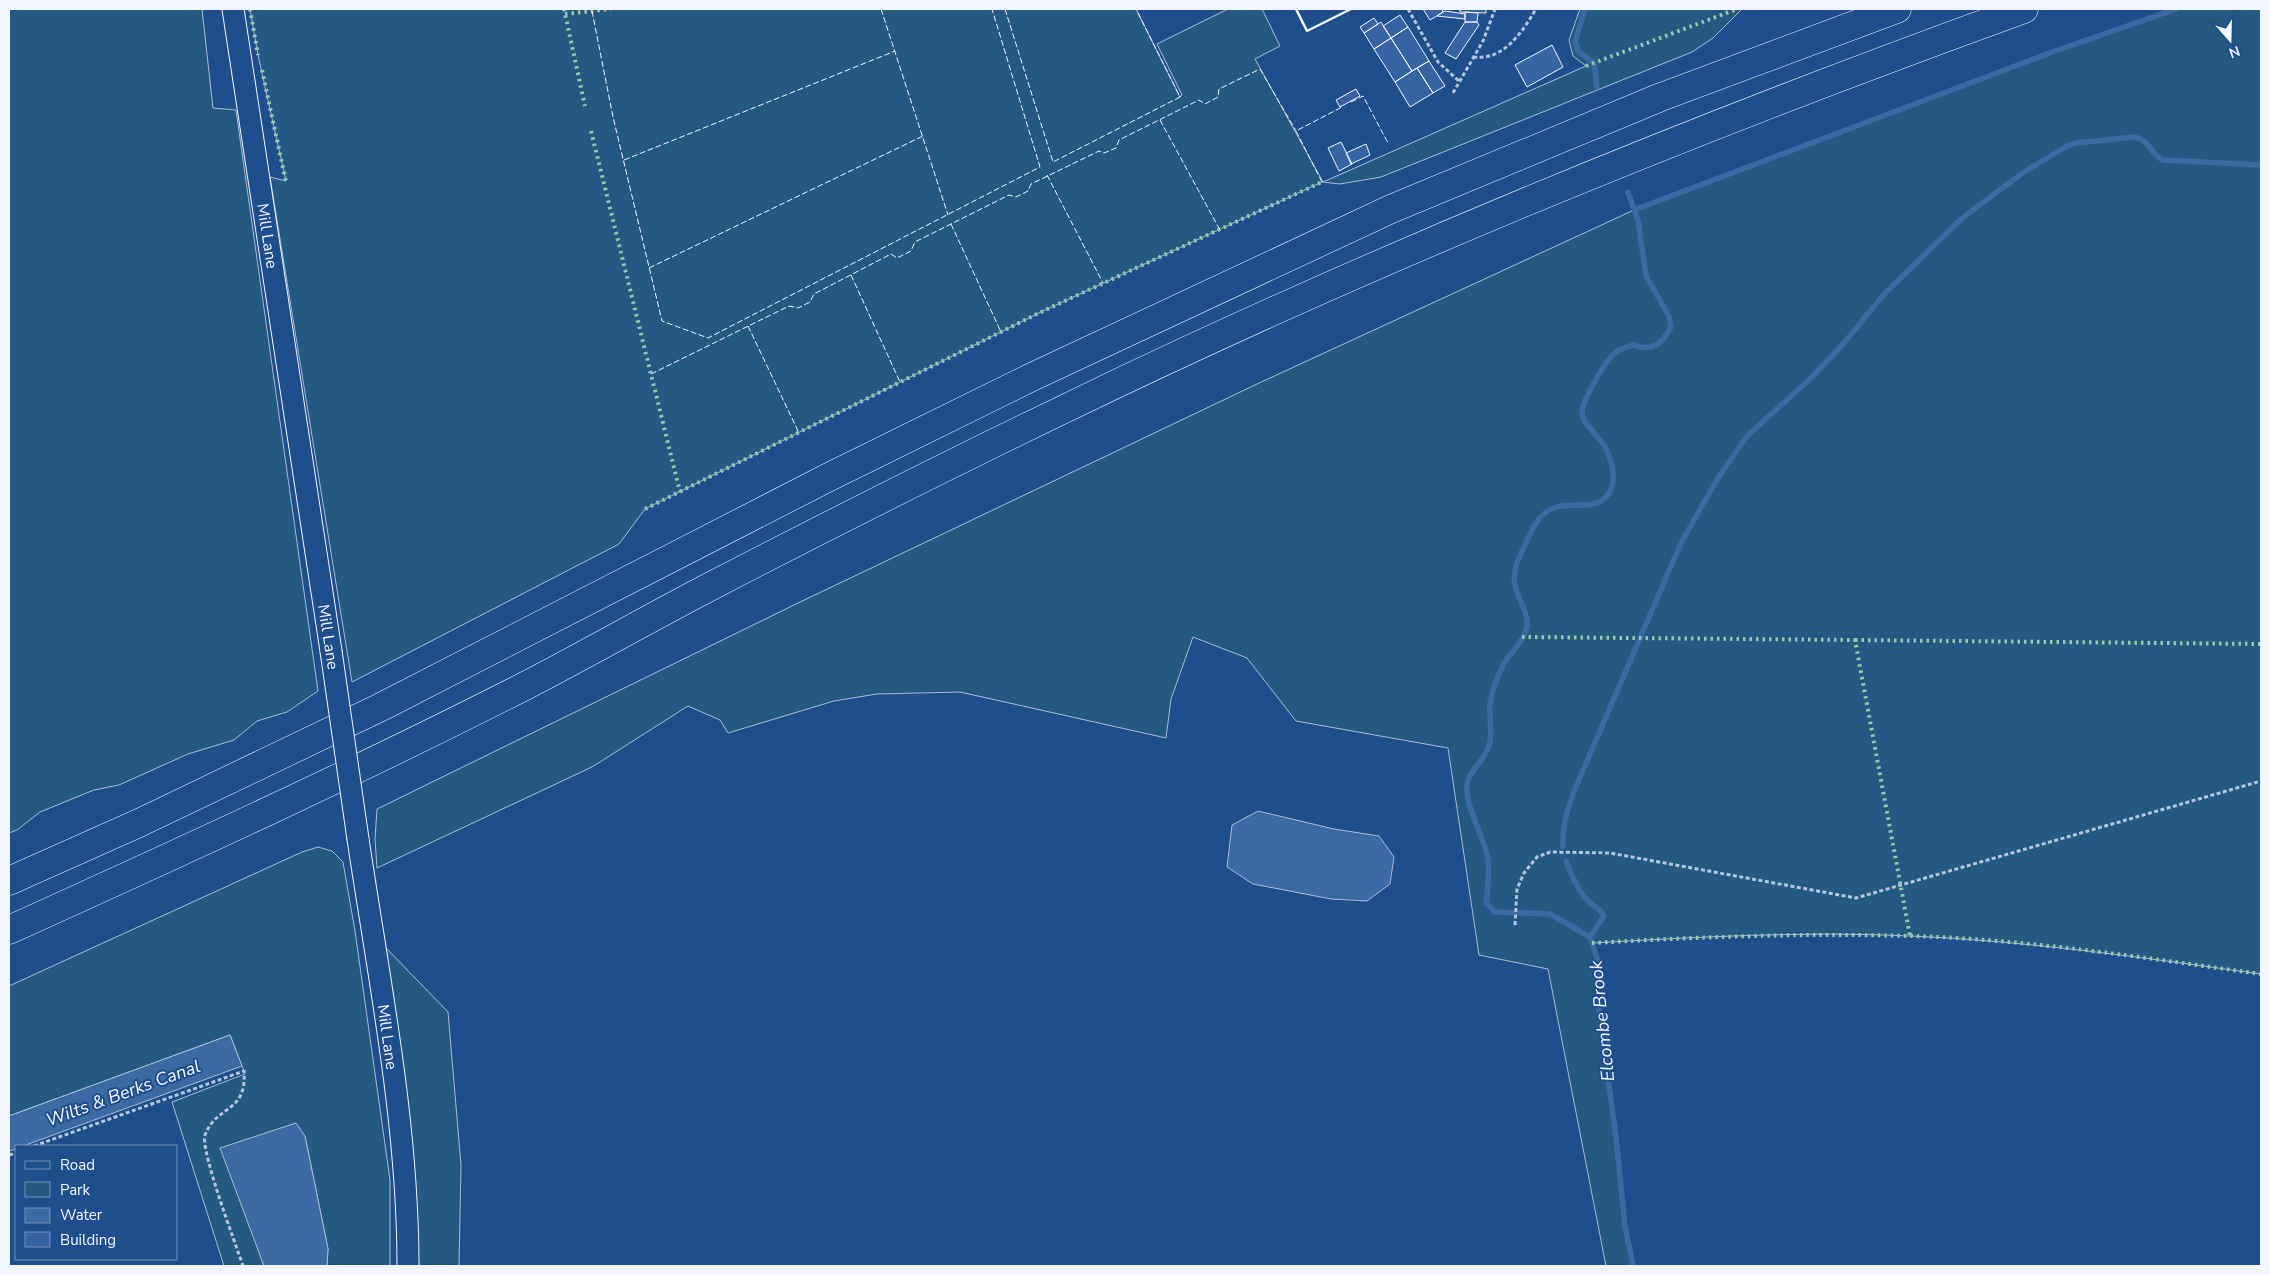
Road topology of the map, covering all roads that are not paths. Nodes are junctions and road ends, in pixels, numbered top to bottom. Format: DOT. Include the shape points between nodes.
graph roads {
  1 [pos="233,9"];
  2 [pos="1897,9"];
  3 [pos="2024,9"];
  4 [pos="9,881"];
  5 [pos="9,930"];
  6 [pos="408,1266"];
  1 -- 6 [label="street, Mill Lane, bridge" via="395,1092 407,1210"];
  2 -- 4 [label="highway" via="1661,97 1391,209 1277,261 829,477 381,707 139,823"];
  3 -- 5 [label="highway" via="1854,70 1665,145 1407,251 1225,333 1047,417 391,753"];
}
